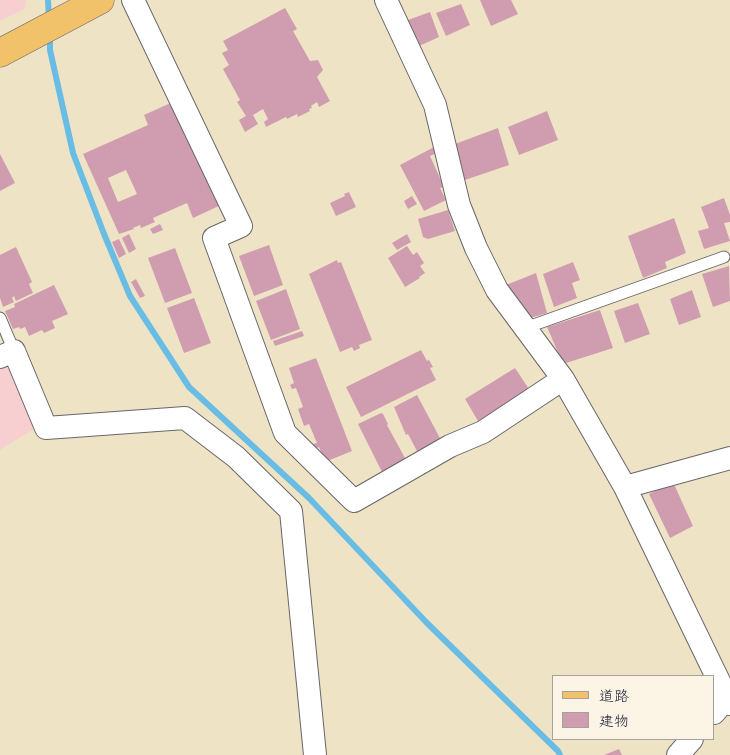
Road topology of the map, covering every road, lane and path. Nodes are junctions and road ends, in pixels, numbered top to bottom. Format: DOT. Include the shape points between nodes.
graph roads {
  1 [pos="100,0"];
  2 [pos="133,0"];
  3 [pos="386,0"];
  4 [pos="7,50"];
  5 [pos="724,257"];
  6 [pos="0,318"];
  7 [pos="525,328"];
  8 [pos="7,354"];
  9 [pos="563,379"];
  10 [pos="730,458"];
  11 [pos="625,487"];
  12 [pos="710,675"];
  13 [pos="715,685"];
  14 [pos="724,705"];
  15 [pos="691,740"];
  16 [pos="315,755"];
  17 [pos="678,755"];
  1 -- 4 [label="main road"];
  2 -- 9 [label="street" via="242,226 214,238 285,433 354,502 450,446 483,432"];
  3 -- 7 [label="street" via="435,105 459,205 476,248 497,290"];
  5 -- 7 [label="lane"];
  6 -- 8 [label="lane"];
  7 -- 9 [label="street"];
  8 -- 16 [label="street" via="46,428 185,418 236,457 291,511"];
  9 -- 11 [label="street"];
  10 -- 11 [label="street"];
  11 -- 12 [label="street"];
  13 -- 14 [label="street"];
  15 -- 17 [label="street"];
}
